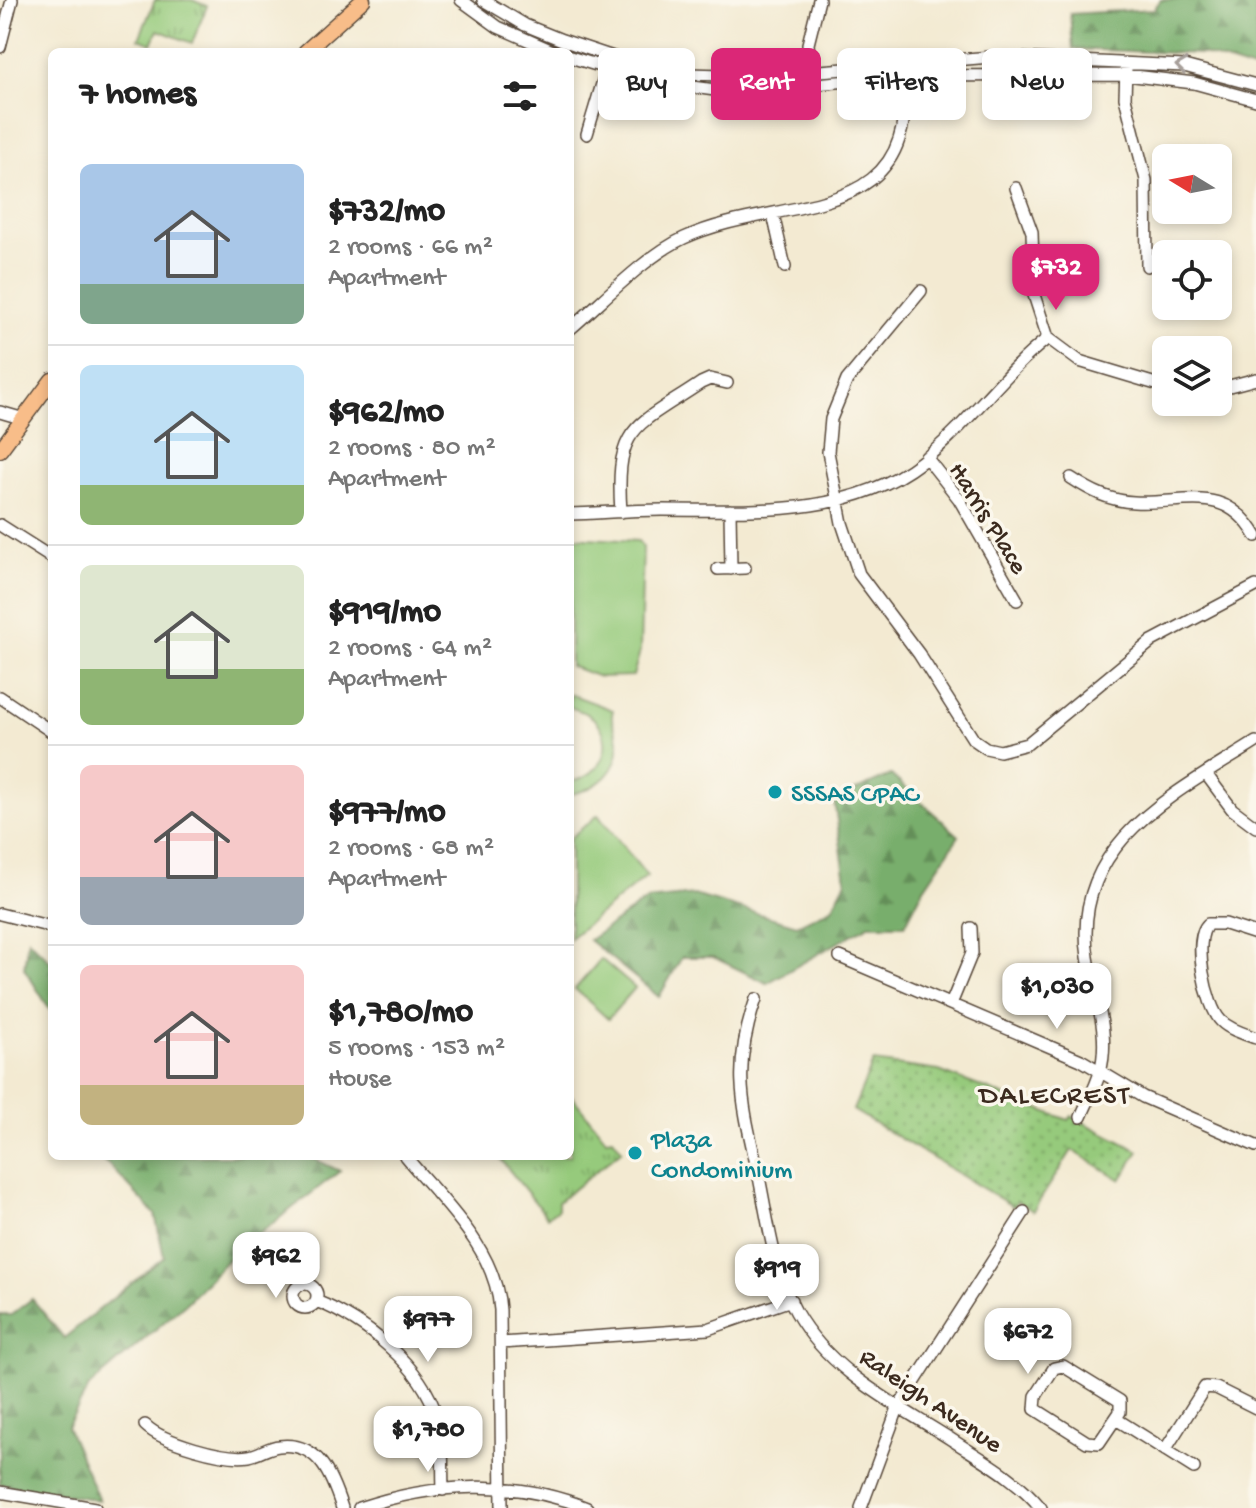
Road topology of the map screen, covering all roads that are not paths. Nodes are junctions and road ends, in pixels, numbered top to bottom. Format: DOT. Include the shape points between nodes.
graph roads {
  1 [pos="12,0"];
  2 [pos="363,0"];
  3 [pos="461,0"];
  4 [pos="483,0"];
  5 [pos="819,0"];
  6 [pos="0,47"];
  7 [pos="309,48"];
  8 [pos="546,48"];
  9 [pos="810,48"];
  10 [pos="598,52"];
  11 [pos="574,58"];
  12 [pos="966,59"];
  13 [pos="598,67"];
  14 [pos="1126,69"];
  15 [pos="966,74"];
  16 [pos="1256,85"];
  17 [pos="598,97"];
  18 [pos="1256,100"];
  19 [pos="902,120"];
  20 [pos="587,134"];
  21 [pos="1016,188"];
  22 [pos="773,214"];
  23 [pos="1147,266"];
  24 [pos="785,267"];
  25 [pos="921,291"];
  26 [pos="574,326"];
  27 [pos="1048,338"];
  28 [pos="1256,379"];
  29 [pos="727,383"];
  30 [pos="1152,383"];
  31 [pos="1232,385"];
  32 [pos="48,386"];
  33 [pos="0,412"];
  34 [pos="24,419"];
  35 [pos="0,450"];
  36 [pos="926,457"];
  37 [pos="1071,478"];
  38 [pos="837,499"];
  39 [pos="730,510"];
  40 [pos="621,512"];
  41 [pos="574,514"];
  42 [pos="0,525"];
  43 [pos="1256,536"];
  44 [pos="48,555"];
  45 [pos="745,568"];
  46 [pos="718,569"];
  47 [pos="731,569"];
  48 [pos="1256,586"];
  49 [pos="1017,600"];
  50 [pos="0,697"];
  51 [pos="48,729"];
  52 [pos="1256,742"];
  53 [pos="1206,774"];
  54 [pos="1256,827"];
  55 [pos="0,914"];
  56 [pos="48,926"];
  57 [pos="971,928"];
  58 [pos="1256,934"];
  59 [pos="840,957"];
  60 [pos="756,999"];
  61 [pos="951,1004"];
  62 [pos="1256,1038"];
  63 [pos="1101,1071"];
  64 [pos="1081,1117"];
  65 [pos="1256,1146"];
  66 [pos="408,1160"];
  67 [pos="1024,1212"];
  68 [pos="791,1300"];
  69 [pos="316,1301"];
  70 [pos="501,1343"];
  71 [pos="898,1408"];
  72 [pos="1256,1408"];
  73 [pos="1116,1419"];
  74 [pos="145,1425"];
  75 [pos="1165,1450"];
  76 [pos="1194,1468"];
  77 [pos="502,1487"];
  78 [pos="443,1490"];
  79 [pos="0,1492"];
  80 [pos="95,1508"];
  81 [pos="342,1508"];
  82 [pos="359,1508"];
  83 [pos="502,1508"];
  84 [pos="587,1508"];
  85 [pos="861,1508"];
  86 [pos="1041,1508"];
  1 -- 6 [label="street"];
  2 -- 7 [label="main road"];
  3 -- 8 [label="street" via="498,27"];
  4 -- 10 [label="street" via="525,25"];
  5 -- 9 [label="street" via="810,26"];
  11 -- 13 [label="street"];
  12 -- 14 [label="street"];
  14 -- 15 [label="street"];
  16 -- 14 [label="street, one-way" via="1184,66"];
  14 -- 18 [label="street"];
  14 -- 23 [label="street" via="1127,110 1146,180"];
  17 -- 20 [label="street"];
  19 -- 22 [label="street" via="895,153 866,186"];
  21 -- 27 [label="street" via="1032,232 1034,295"];
  22 -- 24 [label="street"];
  22 -- 26 [label="street" via="678,241"];
  25 -- 38 [label="street" via="860,363 838,398 828,435"];
  27 -- 30 [label="street" via="1079,361"];
  27 -- 36 [label="street"];
  28 -- 31 [label="street"];
  29 -- 40 [label="street" via="701,383 628,437 620,460"];
  32 -- 34 [label="main road"];
  33 -- 34 [label="street"];
  34 -- 35 [label="main road"];
  36 -- 38 [label="street" via="895,479"];
  36 -- 49 [label="street, Harris Place" via="950,486"];
  37 -- 43 [label="street" via="1125,501 1188,497 1225,505 1243,517"];
  38 -- 39 [label="street"];
  38 -- 48 [label="street" via="848,549 867,588 919,654 962,726 993,750 1027,744 1152,641"];
  39 -- 40 [label="street"];
  39 -- 47 [label="street"];
  40 -- 41 [label="street"];
  42 -- 44 [label="street"];
  45 -- 47 [label="street"];
  46 -- 47 [label="street"];
  50 -- 51 [label="street"];
  52 -- 53 [label="street"];
  53 -- 54 [label="street" via="1232,809"];
  53 -- 63 [label="street" via="1135,823 1095,885 1087,942 1101,1018"];
  55 -- 56 [label="street"];
  57 -- 61 [label="street" via="972,953"];
  58 -- 62 [label="street" via="1217,922 1204,927 1201,950 1214,1012 1226,1025"];
  59 -- 61 [label="street"];
  60 -- 68 [label="street, Raleigh Avenue" via="743,1036 739,1072 772,1239"];
  61 -- 63 [label="street"];
  63 -- 64 [label="street"];
  63 -- 65 [label="street" via="1143,1097"];
  66 -- 70 [label="street" via="487,1261 500,1300"];
  67 -- 71 [label="street"];
  68 -- 70 [label="street" via="708,1329"];
  68 -- 71 [label="street, Raleigh Avenue" via="817,1341"];
  69 -- 78 [label="street" via="360,1325 425,1387 440,1427"];
  70 -- 77 [label="street"];
  71 -- 85 [label="street"];
  71 -- 86 [label="street, Raleigh Avenue" via="998,1469"];
  72 -- 75 [label="street" via="1208,1386"];
  73 -- 73 [label="street" via="1120,1401 1063,1366 1054,1368 1034,1401 1040,1413 1094,1444"];
  73 -- 75 [label="street"];
  74 -- 81 [label="street" via="169,1440 232,1455 253,1455 278,1446 302,1448 328,1470"];
  75 -- 76 [label="street"];
  77 -- 78 [label="street"];
  77 -- 83 [label="street"];
  77 -- 84 [label="street"];
  78 -- 82 [label="street"];
  79 -- 80 [label="street"];
}
